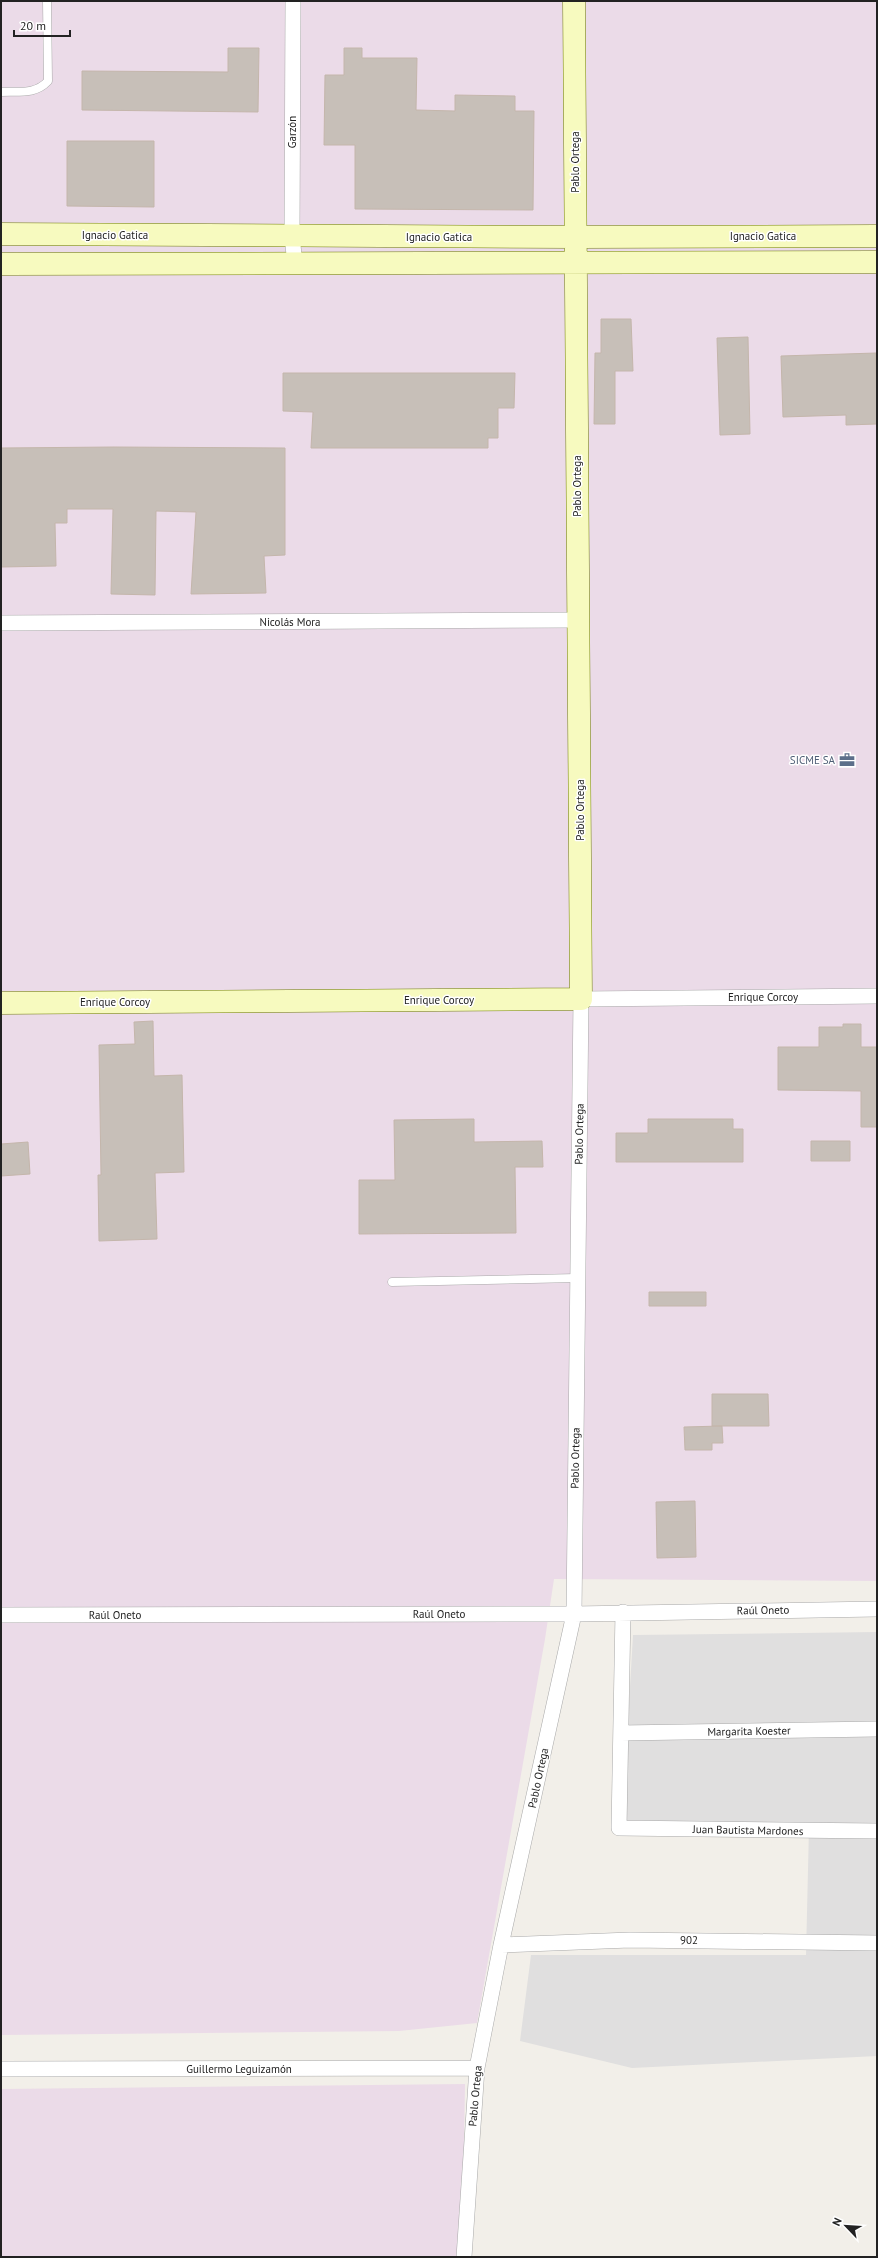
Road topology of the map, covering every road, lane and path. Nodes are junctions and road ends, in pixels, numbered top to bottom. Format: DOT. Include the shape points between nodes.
graph roads {
  1 [pos="47,1"];
  2 [pos="293,1"];
  3 [pos="574,1"];
  4 [pos="1,92"];
  5 [pos="1,234"];
  6 [pos="292,236"];
  7 [pos="877,236"];
  8 [pos="576,237"];
  9 [pos="877,262"];
  10 [pos="576,263"];
  11 [pos="1,264"];
  12 [pos="295,264"];
  13 [pos="578,620"];
  14 [pos="1,623"];
  15 [pos="877,996"];
  16 [pos="581,999"];
  17 [pos="1,1003"];
  18 [pos="577,1278"];
  19 [pos="392,1282"];
  20 [pos="877,1609"];
  21 [pos="623,1612"];
  22 [pos="574,1614"];
  23 [pos="1,1615"];
  24 [pos="877,1729"];
  25 [pos="620,1733"];
  26 [pos="877,1831"];
  27 [pos="877,1943"];
  28 [pos="501,1945"];
  29 [pos="477,2068"];
  30 [pos="1,2069"];
  31 [pos="464,2257"];
  1 -- 4 [label="lane" via="48,81 41,89"];
  2 -- 6 [label="street, Garzón"];
  3 -- 8 [label="main road, Pablo Ortega"];
  5 -- 6 [label="main road, Ignacio Gatica"];
  6 -- 8 [label="main road, Ignacio Gatica"];
  6 -- 12 [label="street, Garzón"];
  7 -- 8 [label="main road, Ignacio Gatica"];
  8 -- 10 [label="main road, Pablo Ortega"];
  9 -- 10 [label="main road"];
  10 -- 12 [label="main road"];
  10 -- 13 [label="main road, Pablo Ortega"];
  11 -- 12 [label="main road"];
  13 -- 14 [label="street, Nicolás Mora"];
  13 -- 16 [label="main road, Pablo Ortega"];
  15 -- 16 [label="street, Enrique Corcoy"];
  16 -- 17 [label="main road, Enrique Corcoy"];
  16 -- 18 [label="street, Pablo Ortega"];
  18 -- 19 [label="lane"];
  18 -- 22 [label="street, Pablo Ortega"];
  20 -- 21 [label="street, Raúl Oneto"];
  21 -- 22 [label="street, Raúl Oneto"];
  21 -- 25 [label="street"];
  22 -- 23 [label="street, Raúl Oneto"];
  22 -- 28 [label="street, Pablo Ortega"];
  24 -- 25 [label="street, Margarita Koester"];
  25 -- 26 [label="street, Juan Bautista Mardones" via="619,1828"];
  27 -- 28 [label="street, 902" via="630,1940"];
  28 -- 29 [label="street, Pablo Ortega"];
  29 -- 30 [label="street, Guillermo Leguizamón"];
  29 -- 31 [label="street, Pablo Ortega"];
}
